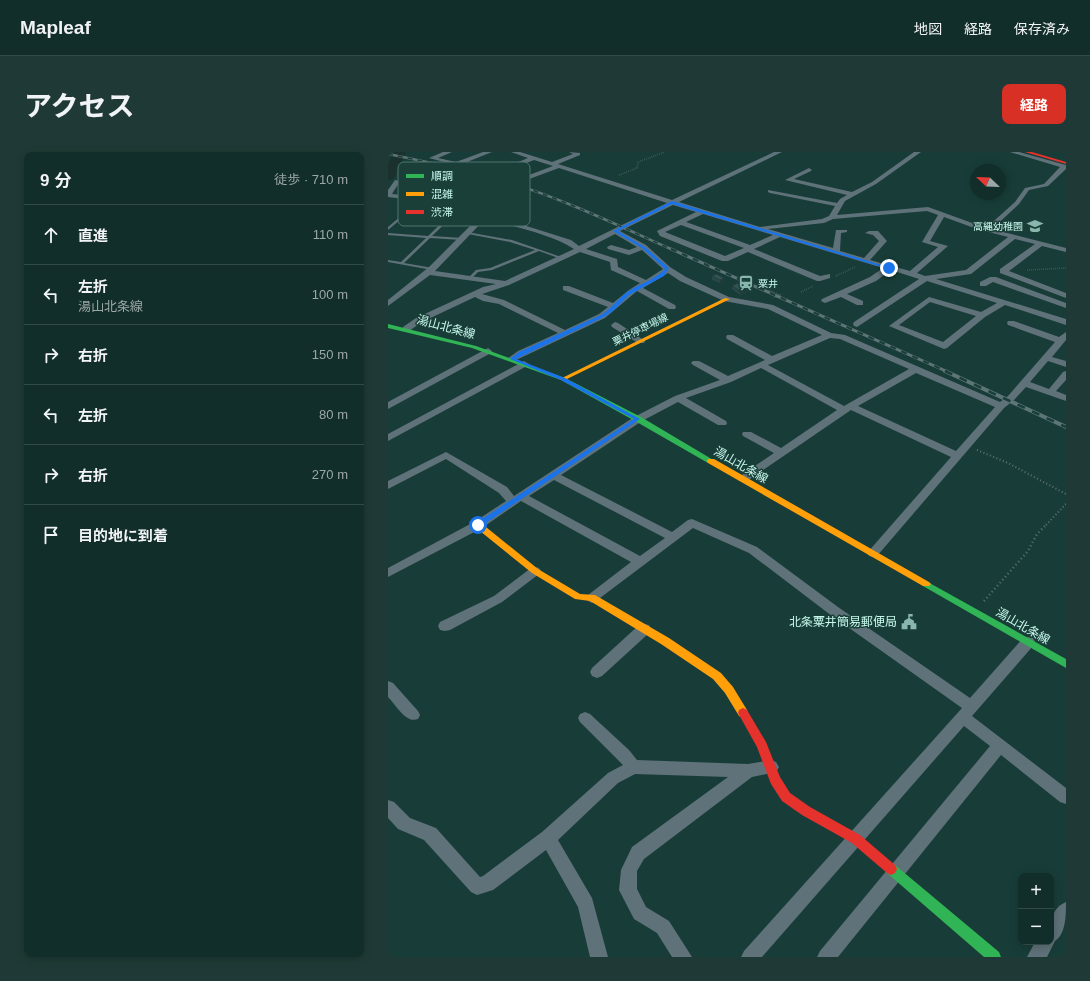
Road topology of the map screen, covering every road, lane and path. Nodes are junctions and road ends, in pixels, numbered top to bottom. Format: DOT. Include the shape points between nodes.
graph roads {
  1 [pos="449,152"];
  2 [pos="489,152"];
  3 [pos="514,152"];
  4 [pos="572,152"];
  5 [pos="665,152"];
  6 [pos="779,152"];
  7 [pos="918,152"];
  8 [pos="1013,152"];
  9 [pos="1027,152"];
  10 [pos="1042,152"];
  11 [pos="534,158"];
  12 [pos="453,162"];
  13 [pos="461,162"];
  14 [pos="524,162"];
  15 [pos="1065,164"];
  16 [pos="556,165"];
  17 [pos="809,170"];
  18 [pos="530,176"];
  19 [pos="605,180"];
  20 [pos="392,181"];
  21 [pos="388,189"];
  22 [pos="770,191"];
  23 [pos="853,194"];
  24 [pos="398,196"];
  25 [pos="672,202"];
  26 [pos="839,206"];
  27 [pos="702,212"];
  28 [pos="942,214"];
  29 [pos="832,216"];
  30 [pos="398,221"];
  31 [pos="680,222"];
  32 [pos="440,226"];
  33 [pos="474,226"];
  34 [pos="516,226"];
  35 [pos="758,228"];
  36 [pos="388,229"];
  37 [pos="987,230"];
  38 [pos="615,231"];
  39 [pos="845,231"];
  40 [pos="388,234"];
  41 [pos="869,234"];
  42 [pos="779,235"];
  43 [pos="465,236"];
  44 [pos="428,237"];
  45 [pos="1013,237"];
  46 [pos="1040,244"];
  47 [pos="611,246"];
  48 [pos="643,247"];
  49 [pos="750,248"];
  50 [pos="579,249"];
  51 [pos="1066,250"];
  52 [pos="538,251"];
  53 [pos="836,252"];
  54 [pos="562,258"];
  55 [pos="388,261"];
  56 [pos="865,261"];
  57 [pos="401,264"];
  58 [pos="889,268"];
  59 [pos="667,269"];
  60 [pos="430,271"];
  61 [pos="911,274"];
  62 [pos="826,276"];
  63 [pos="470,278"];
  64 [pos="926,278"];
  65 [pos="506,282"];
  66 [pos="646,283"];
  67 [pos="983,284"];
  68 [pos="566,288"];
  69 [pos="637,288"];
  70 [pos="769,290"];
  71 [pos="475,294"];
  72 [pos="779,294"];
  73 [pos="841,294"];
  74 [pos="1066,296"];
  75 [pos="727,299"];
  76 [pos="825,301"];
  77 [pos="1005,302"];
  78 [pos="860,303"];
  79 [pos="388,304"];
  80 [pos="1066,306"];
  81 [pos="615,307"];
  82 [pos="672,307"];
  83 [pos="982,315"];
  84 [pos="1066,322"];
  85 [pos="1011,323"];
  86 [pos="857,324"];
  87 [pos="616,325"];
  88 [pos="388,326"];
  89 [pos="406,329"];
  90 [pos="565,333"];
  91 [pos="829,334"];
  92 [pos="730,338"];
  93 [pos="1064,338"];
  94 [pos="641,341"];
  95 [pos="488,351"];
  96 [pos="1046,358"];
  97 [pos="512,359"];
  98 [pos="772,360"];
  99 [pos="696,363"];
  100 [pos="524,364"];
  101 [pos="1066,364"];
  102 [pos="762,365"];
  103 [pos="916,369"];
  104 [pos="1066,374"];
  105 [pos="563,379"];
  106 [pos="728,380"];
  107 [pos="1024,383"];
  108 [pos="1050,393"];
  109 [pos="678,398"];
  110 [pos="1066,398"];
  111 [pos="388,406"];
  112 [pos="1001,406"];
  113 [pos="848,408"];
  114 [pos="638,419"];
  115 [pos="722,423"];
  116 [pos="747,434"];
  117 [pos="388,438"];
  118 [pos="966,446"];
  119 [pos="781,452"];
  120 [pos="958,456"];
  121 [pos="553,475"];
  122 [pos="743,479"];
  123 [pos="388,485"];
  124 [pos="1066,494"];
  125 [pos="516,499"];
  126 [pos="1066,504"];
  127 [pos="478,525"];
  128 [pos="673,537"];
  129 [pos="873,553"];
  130 [pos="640,562"];
  131 [pos="390,569"];
  132 [pos="535,572"];
  133 [pos="592,598"];
  134 [pos="974,612"];
  135 [pos="445,626"];
  136 [pos="644,629"];
  137 [pos="1028,642"];
  138 [pos="1066,664"];
  139 [pos="597,672"];
  140 [pos="391,695"];
  141 [pos="966,711"];
  142 [pos="413,715"];
  143 [pos="585,718"];
  144 [pos="1000,745"];
  145 [pos="633,767"];
  146 [pos="772,767"];
  147 [pos="748,771"];
  148 [pos="1066,797"];
  149 [pos="388,807"];
  150 [pos="548,838"];
  151 [pos="856,839"];
  152 [pos="896,874"];
  153 [pos="1066,911"];
  154 [pos="1054,929"];
  155 [pos="1044,945"];
  156 [pos="599,957"];
  157 [pos="683,957"];
  158 [pos="750,957"];
  159 [pos="826,957"];
  160 [pos="994,957"];
  161 [pos="1036,957"];
  1 -- 12 [label="street" via="432,158"];
  2 -- 13 [label="street"];
  3 -- 11 [label="street"];
  4 -- 16 [label="street" via="578,154"];
  5 -- 19 [label="path" via="638,162 635,169"];
  6 -- 25 [label="street"];
  7 -- 23 [label="street" via="874,183"];
  8 -- 15 [label="street"];
  9 -- 15 [label="main road"];
  10 -- 15 [label="main road"];
  11 -- 14 [label="street"];
  11 -- 16 [label="street"];
  15 -- 37 [label="street" via="1046,185 1027,189 1002,218"];
  16 -- 18 [label="street"];
  16 -- 19 [label="street"];
  17 -- 23 [label="street" via="788,180"];
  19 -- 25 [label="street"];
  20 -- 21 [label="street"];
  20 -- 24 [label="street" via="388,195"];
  22 -- 26 [label="street"];
  23 -- 26 [label="street" via="842,200"];
  25 -- 27 [label="street"];
  25 -- 38 [label="street"];
  26 -- 29 [label="street"];
  27 -- 31 [label="street"];
  27 -- 35 [label="street"];
  28 -- 29 [label="street" via="922,209"];
  28 -- 37 [label="street"];
  28 -- 61 [label="street" via="926,242 944,246"];
  29 -- 35 [label="street" via="824,221"];
  30 -- 36 [label="lane"];
  31 -- 49 [label="street"];
  31 -- 49 [label="street" via="661,231 662,234 725,259"];
  32 -- 44 [label="lane"];
  33 -- 43 [label="street"];
  34 -- 50 [label="street" via="568,242"];
  35 -- 42 [label="street"];
  37 -- 45 [label="street"];
  38 -- 48 [label="street"];
  38 -- 50 [label="street"];
  39 -- 53 [label="street" via="838,231"];
  40 -- 44 [label="lane"];
  41 -- 56 [label="street" via="876,233 883,241"];
  42 -- 49 [label="street"];
  42 -- 53 [label="street"];
  43 -- 44 [label="lane"];
  43 -- 52 [label="lane" via="511,240"];
  43 -- 60 [label="street"];
  44 -- 57 [label="lane"];
  45 -- 46 [label="street"];
  45 -- 64 [label="street" via="968,272"];
  46 -- 51 [label="street"];
  46 -- 74 [label="street" via="1003,271"];
  47 -- 48 [label="street" via="629,253"];
  48 -- 59 [label="street"];
  49 -- 62 [label="street" via="820,279"];
  50 -- 54 [label="street"];
  50 -- 66 [label="street" via="614,261 614,268"];
  52 -- 54 [label="lane"];
  52 -- 63 [label="lane" via="491,269 477,271"];
  53 -- 56 [label="street"];
  54 -- 65 [label="street"];
  55 -- 57 [label="lane"];
  56 -- 58 [label="street"];
  57 -- 60 [label="lane"];
  58 -- 61 [label="street"];
  58 -- 73 [label="street" via="873,279"];
  59 -- 66 [label="street" via="662,275"];
  59 -- 75 [label="street"];
  60 -- 63 [label="street"];
  60 -- 79 [label="street"];
  61 -- 64 [label="street"];
  63 -- 65 [label="street"];
  64 -- 77 [label="street"];
  64 -- 86 [label="street"];
  65 -- 71 [label="street"];
  66 -- 69 [label="street"];
  67 -- 80 [label="street" via="993,279"];
  68 -- 81 [label="street"];
  69 -- 81 [label="street"];
  69 -- 82 [label="street"];
  70 -- 72 [label="path"];
  71 -- 89 [label="street" via="419,320"];
  71 -- 90 [label="street" via="507,305"];
  73 -- 76 [label="street"];
  73 -- 78 [label="street"];
  75 -- 91 [label="street" via="770,307"];
  75 -- 94 [label="main road, 粟井停車場線"];
  77 -- 83 [label="street"];
  77 -- 84 [label="street"];
  81 -- 90 [label="street"];
  83 -- 83 [label="street" via="944,346 893,326 929,299"];
  85 -- 93 [label="street"];
  87 -- 94 [label="street"];
  88 -- 89 [label="main road, 湯山北条線"];
  89 -- 95 [label="main road, 湯山北条線"];
  90 -- 97 [label="street"];
  91 -- 98 [label="street"];
  91 -- 103 [label="street" via="842,337"];
  92 -- 98 [label="street"];
  93 -- 96 [label="street"];
  94 -- 105 [label="main road, 粟井停車場線"];
  95 -- 97 [label="main road, 湯山北条線"];
  95 -- 111 [label="street"];
  96 -- 101 [label="street"];
  96 -- 107 [label="street"];
  97 -- 100 [label="main road, 湯山北条線"];
  98 -- 102 [label="street"];
  99 -- 106 [label="street"];
  100 -- 105 [label="main road, 湯山北条線"];
  100 -- 117 [label="street"];
  102 -- 106 [label="street"];
  102 -- 113 [label="street"];
  103 -- 112 [label="street"];
  103 -- 113 [label="street"];
  104 -- 108 [label="street"];
  105 -- 114 [label="main road, 湯山北条線"];
  106 -- 109 [label="street"];
  107 -- 108 [label="street"];
  107 -- 112 [label="street"];
  108 -- 110 [label="street"];
  109 -- 114 [label="street"];
  109 -- 115 [label="street"];
  112 -- 118 [label="street"];
  113 -- 119 [label="street"];
  113 -- 120 [label="street"];
  114 -- 121 [label="street"];
  114 -- 122 [label="main road, 湯山北条線"];
  116 -- 119 [label="street"];
  118 -- 120 [label="street"];
  118 -- 124 [label="path" via="1008,463"];
  119 -- 122 [label="street"];
  120 -- 129 [label="street"];
  121 -- 125 [label="street"];
  121 -- 128 [label="street"];
  122 -- 129 [label="main road, 湯山北条線"];
  123 -- 125 [label="street" via="446,455"];
  125 -- 127 [label="street"];
  125 -- 130 [label="street"];
  126 -- 134 [label="path" via="1037,534 1028,551"];
  127 -- 131 [label="street"];
  127 -- 132 [label="main road"];
  128 -- 130 [label="street"];
  128 -- 141 [label="street" via="692,523 753,550"];
  129 -- 134 [label="main road, 湯山北条線"];
  130 -- 133 [label="street"];
  132 -- 133 [label="main road" via="578,597"];
  132 -- 135 [label="street" via="498,599"];
  133 -- 136 [label="main road"];
  134 -- 137 [label="main road, 湯山北条線"];
  136 -- 139 [label="street"];
  136 -- 146 [label="main road" via="717,676 729,690 762,744"];
  137 -- 138 [label="main road, 湯山北条線"];
  137 -- 141 [label="street"];
  140 -- 142 [label="street"];
  141 -- 144 [label="street"];
  141 -- 151 [label="street"];
  143 -- 145 [label="street"];
  144 -- 148 [label="street"];
  144 -- 152 [label="street"];
  145 -- 147 [label="street"];
  145 -- 150 [label="street" via="613,778"];
  146 -- 147 [label="street"];
  146 -- 151 [label="main road" via="775,780 786,797"];
  147 -- 157 [label="street" via="638,852 629,870 628,890 640,913 663,927"];
  149 -- 150 [label="street" via="404,824 430,834 477,886 487,884"];
  150 -- 156 [label="street" via="586,904"];
  151 -- 152 [label="main road"];
  151 -- 158 [label="street"];
  152 -- 159 [label="street"];
  152 -- 160 [label="main road"];
  153 -- 154 [label="street"];
  155 -- 161 [label="street"];
}
